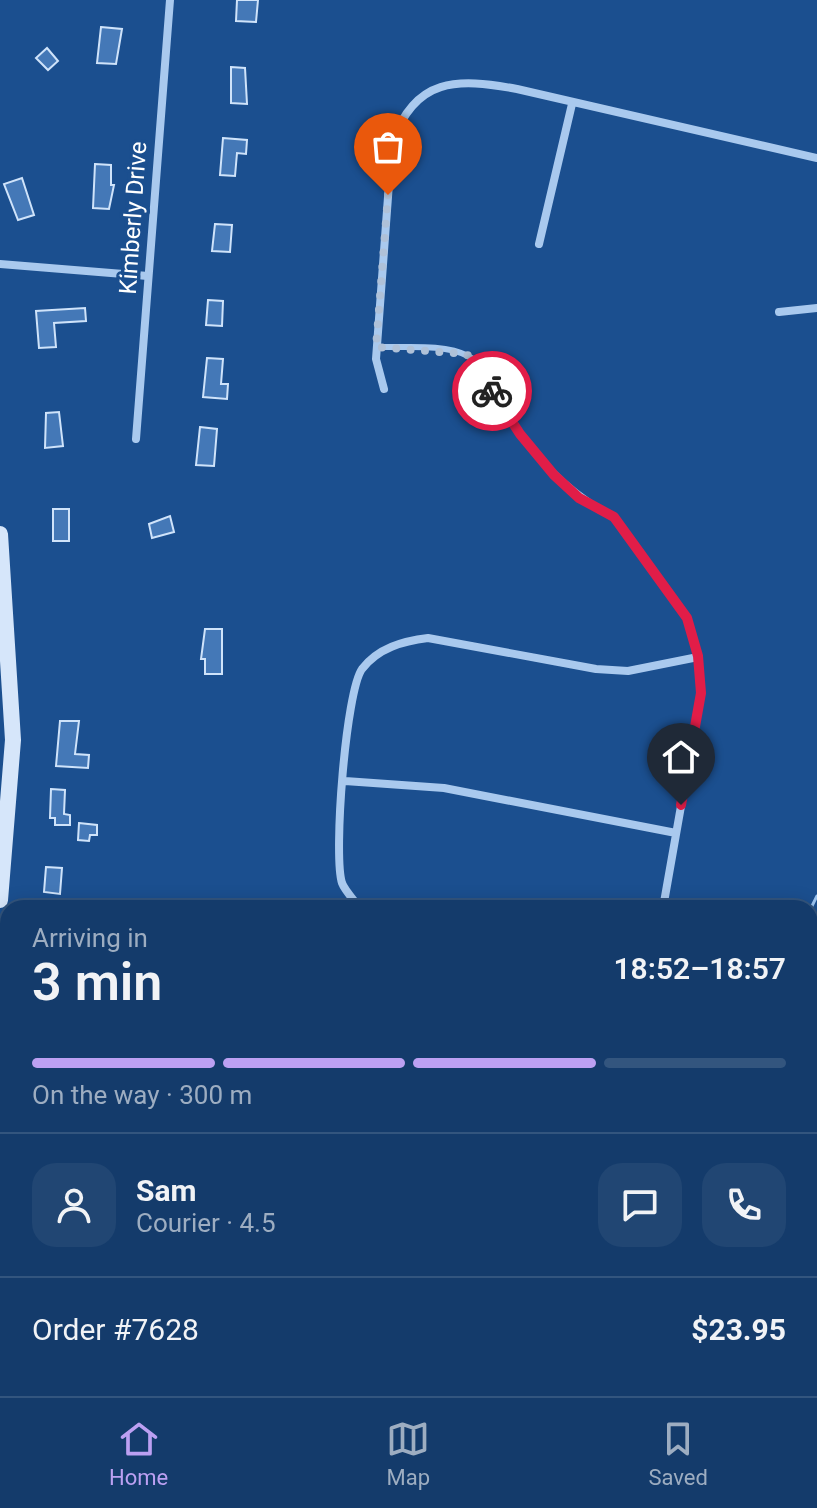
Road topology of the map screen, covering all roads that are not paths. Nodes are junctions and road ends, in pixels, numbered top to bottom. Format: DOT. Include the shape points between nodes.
graph roads {
  1 [pos="170,0"];
  2 [pos="572,104"];
  3 [pos="817,158"];
  4 [pos="539,244"];
  5 [pos="0,264"];
  6 [pos="148,276"];
  7 [pos="817,308"];
  8 [pos="779,312"];
  9 [pos="376,347"];
  10 [pos="384,389"];
  11 [pos="136,439"];
  12 [pos="614,517"];
  13 [pos="0,534"];
  14 [pos="698,657"];
  15 [pos="345,781"];
  16 [pos="676,833"];
  17 [pos="0,900"];
  18 [pos="354,900"];
  19 [pos="664,900"];
  1 -- 6 [label="street, Kimberly Drive"];
  2 -- 3 [label="street"];
  2 -- 4 [label="street"];
  2 -- 9 [label="street" via="474,81 445,83 421,97 400,120 392,143"];
  5 -- 6 [label="street"];
  6 -- 11 [label="street, Kimberly Drive"];
  7 -- 8 [label="street"];
  9 -- 10 [label="street"];
  9 -- 12 [label="lane" via="442,350 473,359 497,402 554,475 579,498"];
  12 -- 14 [label="street" via="687,618"];
  13 -- 17 [label="main road" via="13,740"];
  14 -- 15 [label="street" via="628,671 428,638 402,641 362,669 351,692"];
  14 -- 16 [label="street" via="701,693"];
  15 -- 16 [label="street" via="444,788"];
  15 -- 18 [label="street" via="338,858 342,884"];
  16 -- 19 [label="street"];
}
